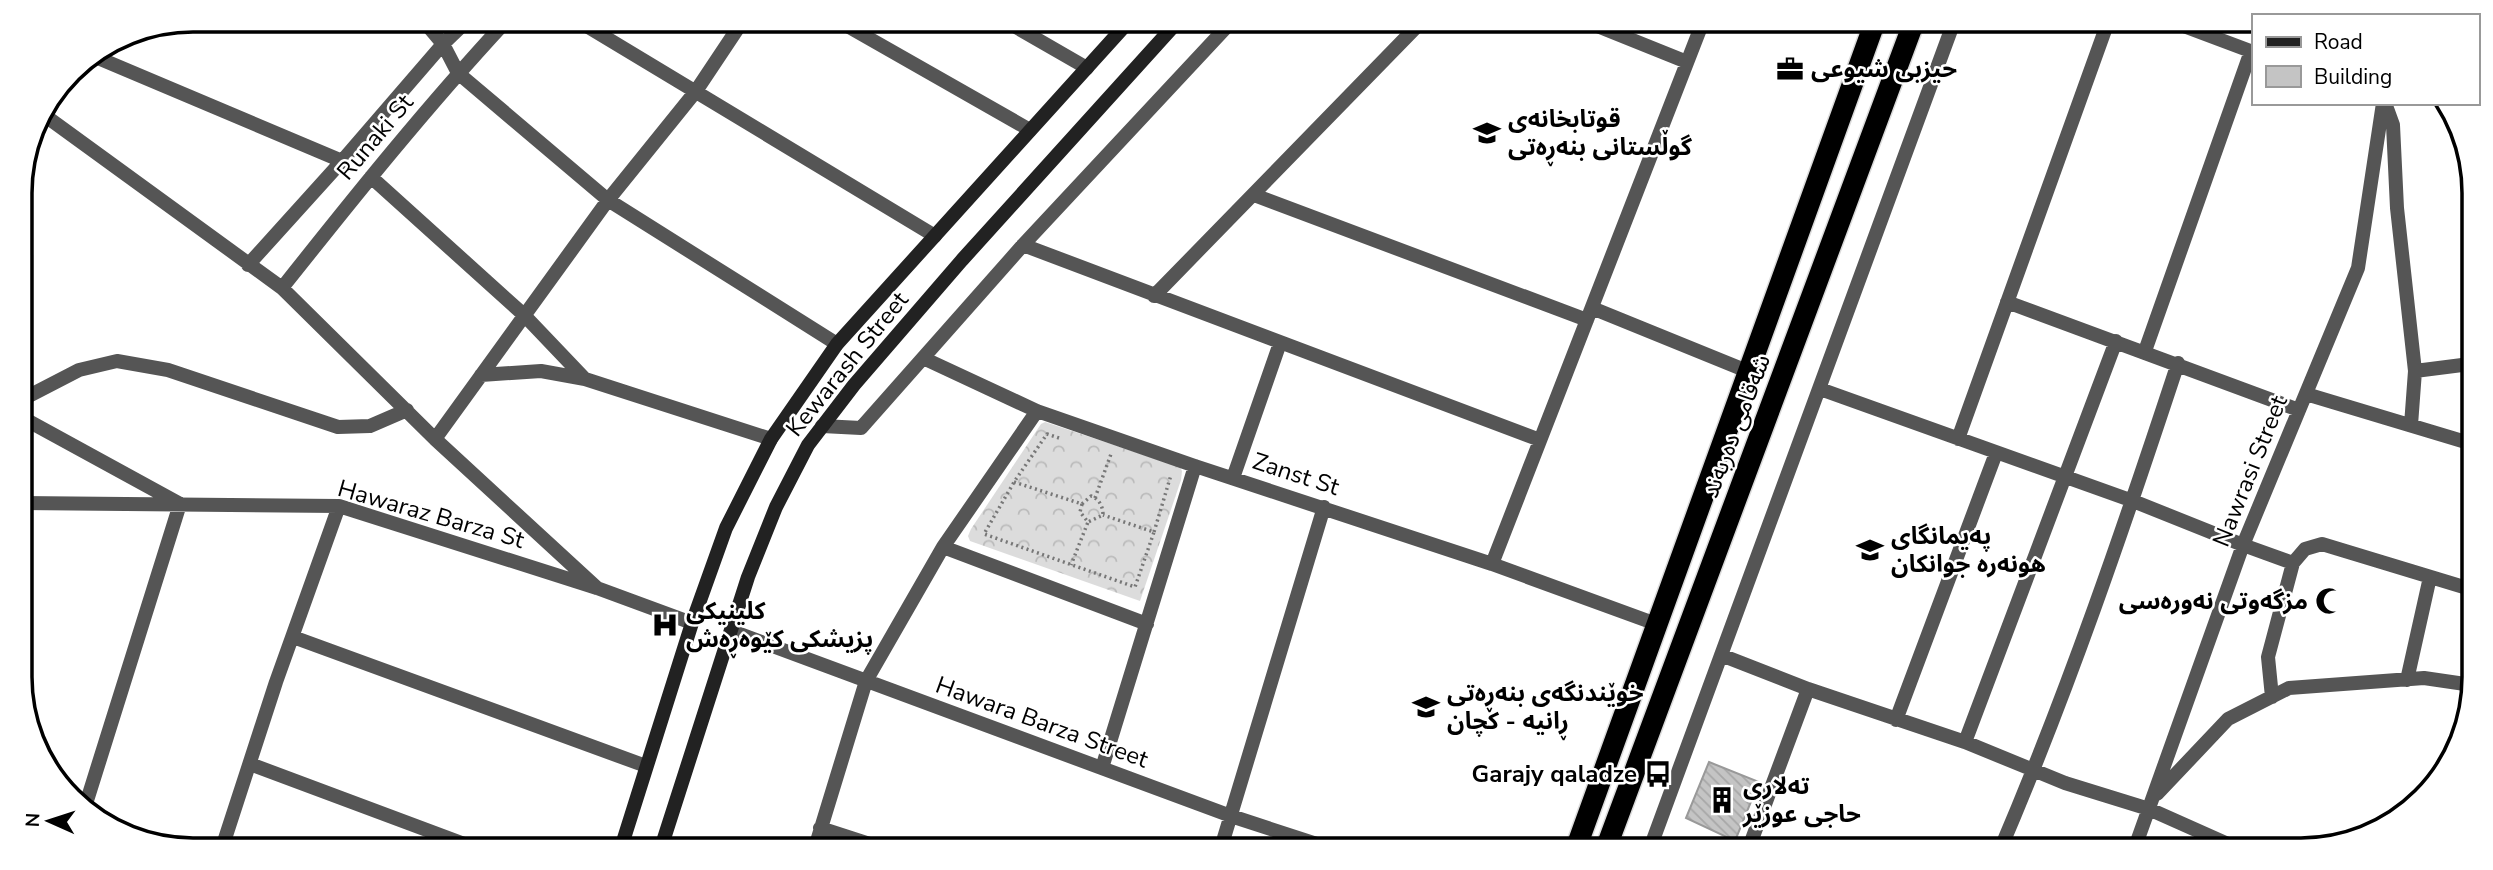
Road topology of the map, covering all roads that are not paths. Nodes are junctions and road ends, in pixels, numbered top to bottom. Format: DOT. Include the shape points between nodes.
graph roads {
  1 [pos="433,32"];
  2 [pos="455,32"];
  3 [pos="496,32"];
  4 [pos="597,32"];
  5 [pos="735,32"];
  6 [pos="858,32"];
  7 [pos="1025,32"];
  8 [pos="1119,32"];
  9 [pos="1168,32"];
  10 [pos="1222,32"];
  11 [pos="1411,32"];
  12 [pos="1612,32"];
  13 [pos="1699,32"];
  14 [pos="1871,32"];
  15 [pos="1910,32"];
  16 [pos="1950,32"];
  17 [pos="2104,32"];
  18 [pos="2200,32"];
  19 [pos="443,44"];
  20 [pos="2252,51"];
  21 [pos="102,60"];
  22 [pos="1687,62"];
  23 [pos="1087,68"];
  24 [pos="458,73"];
  25 [pos="696,91"];
  26 [pos="2384,105"];
  27 [pos="2385,105"];
  28 [pos="50,119"];
  29 [pos="1030,130"];
  30 [pos="342,161"];
  31 [pos="371,177"];
  32 [pos="1254,195"];
  33 [pos="608,200"];
  34 [pos="935,236"];
  35 [pos="1023,245"];
  36 [pos="248,264"];
  37 [pos="282,288"];
  38 [pos="1154,296"];
  39 [pos="2007,302"];
  40 [pos="1590,314"];
  41 [pos="524,315"];
  42 [pos="2116,341"];
  43 [pos="1280,343"];
  44 [pos="837,344"];
  45 [pos="2145,351"];
  46 [pos="923,358"];
  47 [pos="2178,363"];
  48 [pos="2462,365"];
  49 [pos="2415,370"];
  50 [pos="1747,371"];
  51 [pos="481,375"];
  52 [pos="585,379"];
  53 [pos="1820,389"];
  54 [pos="32,394"];
  55 [pos="2306,394"];
  56 [pos="407,410"];
  57 [pos="2299,410"];
  58 [pos="1037,411"];
  59 [pos="32,423"];
  60 [pos="2410,425"];
  61 [pos="822,426"];
  62 [pos="435,439"];
  63 [pos="771,439"];
  64 [pos="1958,439"];
  65 [pos="1540,440"];
  66 [pos="2462,441"];
  67 [pos="1996,453"];
  68 [pos="1195,466"];
  69 [pos="1233,478"];
  70 [pos="2066,478"];
  71 [pos="2133,501"];
  72 [pos="32,503"];
  73 [pos="180,504"];
  74 [pos="339,506"];
  75 [pos="1324,507"];
  76 [pos="2243,545"];
  77 [pos="943,547"];
  78 [pos="2293,562"];
  79 [pos="1492,564"];
  80 [pos="2430,577"];
  81 [pos="2462,587"];
  82 [pos="597,588"];
  83 [pos="692,624"];
  84 [pos="1147,624"];
  85 [pos="1659,625"];
  86 [pos="732,631"];
  87 [pos="293,637"];
  88 [pos="1721,655"];
  89 [pos="2407,680"];
  90 [pos="866,681"];
  91 [pos="2461,683"];
  92 [pos="1808,689"];
  93 [pos="2272,697"];
  94 [pos="1896,720"];
  95 [pos="1965,742"];
  96 [pos="250,764"];
  97 [pos="646,766"];
  98 [pos="1102,768"];
  99 [pos="2035,769"];
  100 [pos="87,799"];
  101 [pos="2152,803"];
  102 [pos="1231,816"];
  103 [pos="820,828"];
  104 [pos="225,838"];
  105 [pos="448,838"];
  106 [pos="624,838"];
  107 [pos="664,838"];
  108 [pos="817,838"];
  109 [pos="851,838"];
  110 [pos="1224,838"];
  111 [pos="1300,838"];
  112 [pos="1579,838"];
  113 [pos="1609,838"];
  114 [pos="1653,838"];
  115 [pos="1752,838"];
  116 [pos="2005,838"];
  117 [pos="2139,838"];
  118 [pos="2218,838"];
  1 -- 19 [label="street"];
  2 -- 19 [label="street, Runaki St"];
  3 -- 24 [label="street, Runaki St"];
  4 -- 25 [label="street"];
  5 -- 25 [label="street"];
  6 -- 29 [label="street"];
  7 -- 23 [label="street"];
  8 -- 23 [label="main road, Kewarash Street"];
  9 -- 61 [label="main road, Kewarash Street" via="962,260"];
  10 -- 35 [label="street"];
  11 -- 32 [label="street"];
  12 -- 22 [label="street"];
  13 -- 22 [label="street"];
  14 -- 50 [label="highway, شەقامی دەربەند"];
  15 -- 113 [label="highway, شەقامی دەربەند"];
  16 -- 53 [label="street"];
  17 -- 39 [label="street"];
  18 -- 20 [label="street"];
  19 -- 24 [label="street"];
  19 -- 30 [label="street, Runaki St"];
  20 -- 45 [label="street"];
  21 -- 30 [label="street"];
  22 -- 40 [label="street"];
  23 -- 29 [label="main road, Kewarash Street"];
  24 -- 31 [label="street, Runaki St"];
  24 -- 33 [label="street"];
  25 -- 33 [label="street"];
  25 -- 34 [label="street"];
  26 -- 55 [label="street, Nawrasi Street" via="2358,268"];
  27 -- 49 [label="street" via="2393,125"];
  28 -- 36 [label="street"];
  29 -- 34 [label="main road, Kewarash Street"];
  30 -- 36 [label="street, Runaki St"];
  31 -- 37 [label="street, Runaki St"];
  31 -- 41 [label="street"];
  32 -- 38 [label="street"];
  32 -- 40 [label="street"];
  33 -- 41 [label="street"];
  33 -- 44 [label="street"];
  34 -- 44 [label="main road, Kewarash Street"];
  35 -- 38 [label="street"];
  35 -- 46 [label="street"];
  36 -- 37 [label="street"];
  37 -- 56 [label="street"];
  38 -- 43 [label="street"];
  39 -- 42 [label="street"];
  39 -- 64 [label="street"];
  40 -- 50 [label="street"];
  40 -- 65 [label="street"];
  41 -- 51 [label="street"];
  41 -- 52 [label="street"];
  42 -- 45 [label="street"];
  42 -- 70 [label="street"];
  43 -- 65 [label="street"];
  43 -- 69 [label="street"];
  44 -- 63 [label="main road, Kewarash Street"];
  45 -- 47 [label="street"];
  46 -- 58 [label="street, Zanst St"];
  46 -- 61 [label="street" via="861,428"];
  47 -- 57 [label="street"];
  47 -- 71 [label="street"];
  48 -- 49 [label="street"];
  49 -- 60 [label="street"];
  50 -- 85 [label="highway, شەقامی دەربەند"];
  51 -- 52 [label="street" via="541,372"];
  51 -- 62 [label="street"];
  52 -- 63 [label="street"];
  53 -- 64 [label="street"];
  53 -- 88 [label="street"];
  54 -- 56 [label="street" via="79,370 117,361 167,370 338,427 370,426"];
  55 -- 57 [label="street, Nawrasi Street"];
  55 -- 60 [label="street"];
  56 -- 62 [label="street"];
  57 -- 76 [label="street, Nawrasi Street"];
  58 -- 68 [label="street, Zanst St"];
  58 -- 77 [label="street"];
  59 -- 73 [label="street"];
  60 -- 66 [label="street"];
  61 -- 86 [label="main road, Kewarash Street" via="792,474 761,541"];
  62 -- 82 [label="street"];
  63 -- 83 [label="main road, Kewarash Street" via="726,528"];
  64 -- 67 [label="street"];
  65 -- 79 [label="street"];
  67 -- 70 [label="street"];
  67 -- 94 [label="street"];
  68 -- 69 [label="street, Zanst St"];
  68 -- 84 [label="street"];
  69 -- 75 [label="street, Zanst St"];
  70 -- 71 [label="street"];
  70 -- 95 [label="street"];
  71 -- 76 [label="street"];
  71 -- 99 [label="street"];
  72 -- 73 [label="street, Hawaraz Barza St"];
  73 -- 74 [label="street, Hawaraz Barza St"];
  73 -- 100 [label="street"];
  74 -- 82 [label="street, Hawaraz Barza St"];
  74 -- 87 [label="street"];
  75 -- 79 [label="street, Zanst St"];
  75 -- 102 [label="street"];
  76 -- 78 [label="street"];
  76 -- 101 [label="street, Nawrasi Street"];
  77 -- 84 [label="street"];
  77 -- 90 [label="street"];
  78 -- 80 [label="street" via="2305,549 2322,544"];
  78 -- 93 [label="street" via="2268,657"];
  79 -- 85 [label="street, Zanst St"];
  80 -- 81 [label="street"];
  80 -- 89 [label="street"];
  82 -- 83 [label="street, Hawaraz Barza St"];
  83 -- 97 [label="main road, Kewarash Street"];
  84 -- 98 [label="street"];
  85 -- 112 [label="highway, شەقامی دەربەند"];
  86 -- 90 [label="street, Hawara Barza Street"];
  86 -- 107 [label="main road, Kewarash Street"];
  87 -- 96 [label="street"];
  87 -- 97 [label="street"];
  88 -- 92 [label="street"];
  88 -- 114 [label="street"];
  89 -- 91 [label="street"];
  89 -- 93 [label="street" via="2289,688"];
  90 -- 98 [label="street, Hawara Barza Street"];
  90 -- 103 [label="street"];
  92 -- 94 [label="street"];
  92 -- 115 [label="street"];
  93 -- 101 [label="street" via="2228,719"];
  94 -- 95 [label="street"];
  95 -- 99 [label="street"];
  96 -- 104 [label="street"];
  96 -- 105 [label="street"];
  97 -- 106 [label="main road, Kewarash Street"];
  98 -- 102 [label="street, Hawara Barza Street"];
  99 -- 101 [label="street" via="2065,783"];
  99 -- 116 [label="street"];
  101 -- 117 [label="street, Nawrasi Street"];
  101 -- 118 [label="street"];
  102 -- 110 [label="street"];
  102 -- 111 [label="street, Hawara Barza Street"];
  103 -- 108 [label="street"];
  103 -- 109 [label="street"];
}
